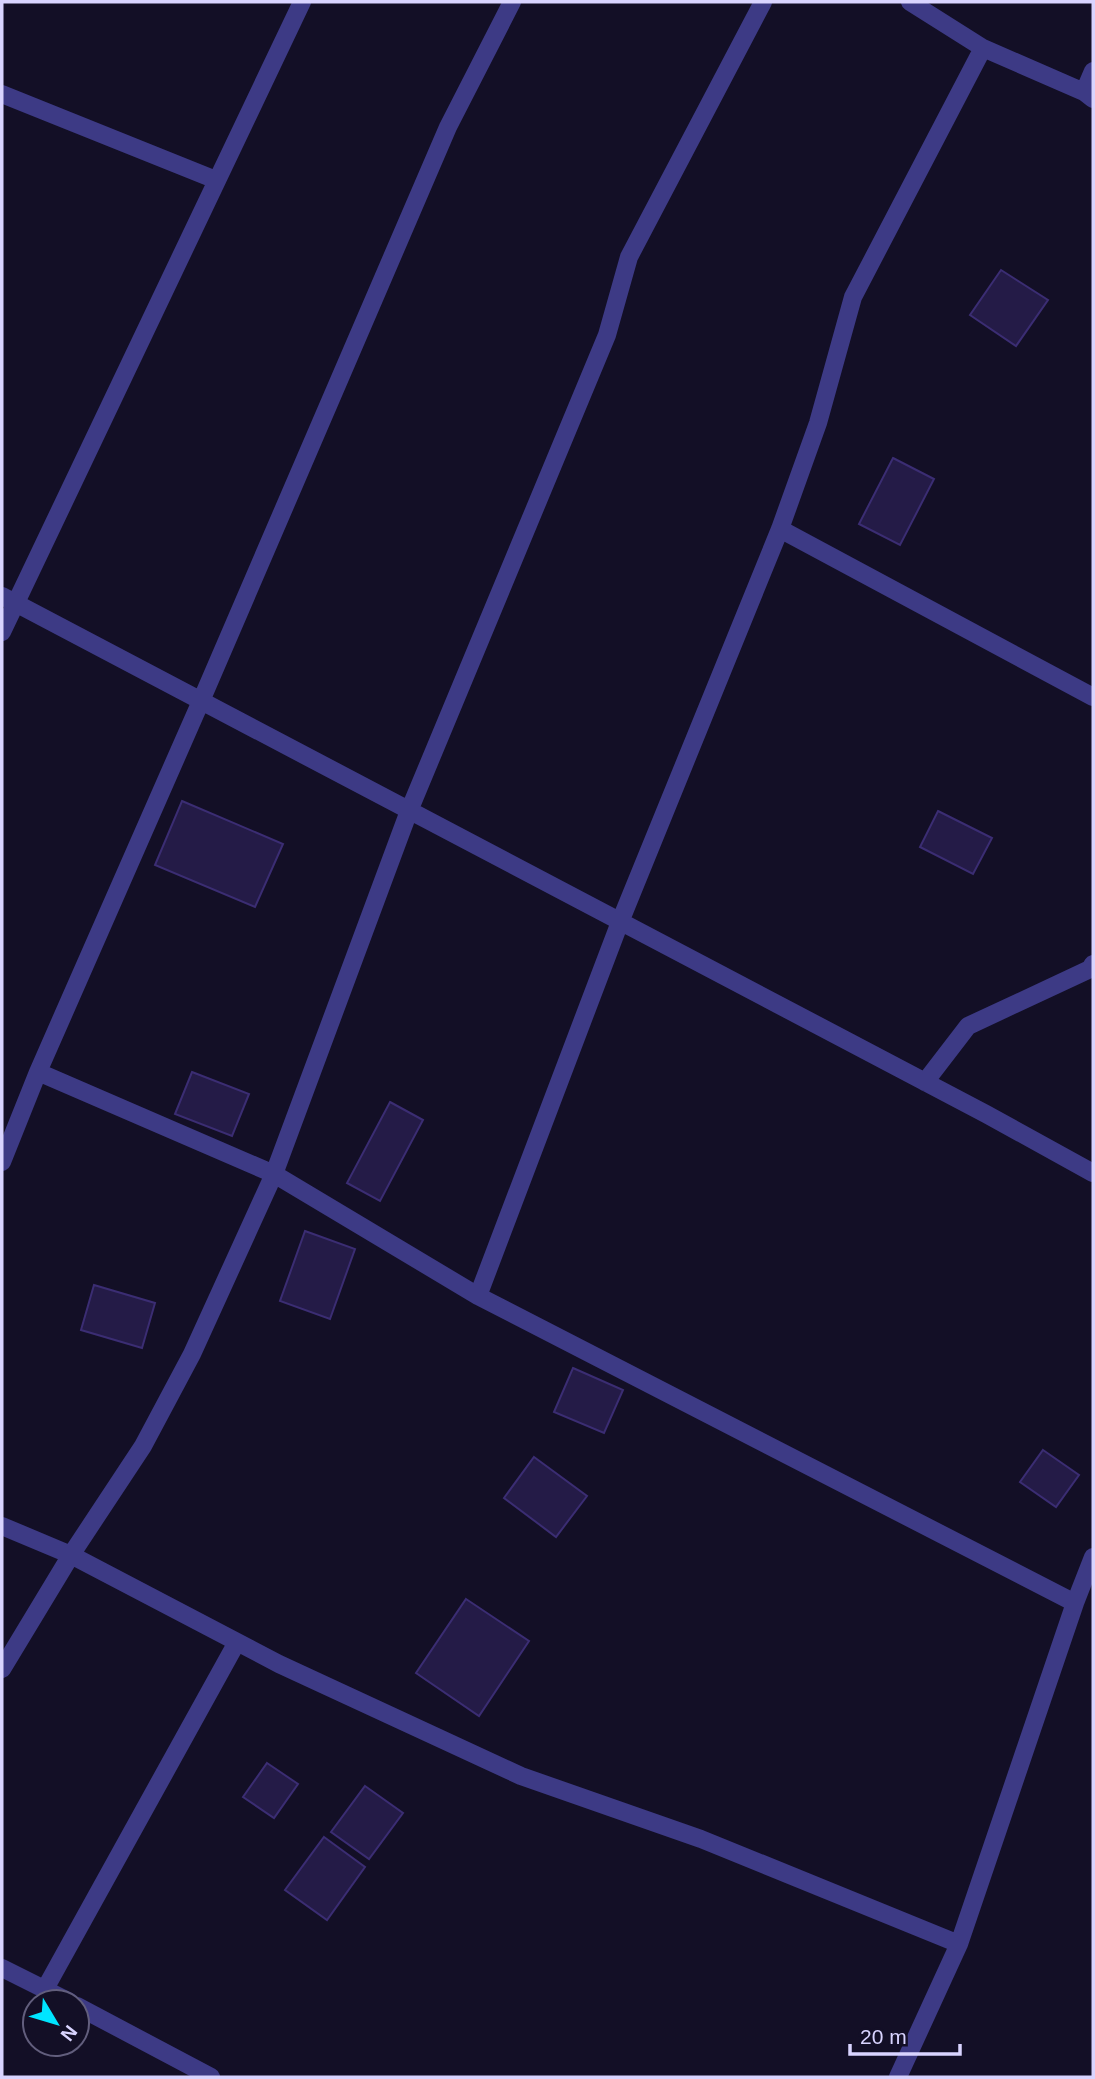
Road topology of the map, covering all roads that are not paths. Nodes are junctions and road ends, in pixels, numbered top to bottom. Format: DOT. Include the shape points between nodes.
graph roads {
  1 [pos="302,2"];
  2 [pos="512,2"];
  3 [pos="763,2"];
  4 [pos="910,2"];
  5 [pos="983,48"];
  6 [pos="1093,71"];
  7 [pos="2,94"];
  8 [pos="1089,96"];
  9 [pos="216,180"];
  10 [pos="780,529"];
  11 [pos="9,599"];
  12 [pos="2,632"];
  13 [pos="1093,697"];
  14 [pos="201,701"];
  15 [pos="409,811"];
  16 [pos="620,922"];
  17 [pos="1093,964"];
  18 [pos="38,1072"];
  19 [pos="925,1082"];
  20 [pos="2,1162"];
  21 [pos="1093,1173"];
  22 [pos="274,1174"];
  23 [pos="478,1296"];
  24 [pos="2,1526"];
  25 [pos="71,1555"];
  26 [pos="1093,1557"];
  27 [pos="1075,1603"];
  28 [pos="237,1642"];
  29 [pos="2,1669"];
  30 [pos="959,1944"];
  31 [pos="2,1968"];
  32 [pos="44,1988"];
  33 [pos="47,1988"];
  34 [pos="91,2013"];
  35 [pos="211,2077"];
  36 [pos="898,2077"];
  1 -- 9 [label="street"];
  2 -- 14 [label="street" via="448,127"];
  3 -- 15 [label="street" via="629,257 607,335"];
  4 -- 5 [label="street"];
  5 -- 8 [label="street"];
  5 -- 10 [label="street" via="853,297 818,423"];
  6 -- 8 [label="street"];
  7 -- 9 [label="street"];
  9 -- 11 [label="street"];
  10 -- 13 [label="street"];
  10 -- 16 [label="street"];
  11 -- 12 [label="street"];
  11 -- 14 [label="street"];
  14 -- 15 [label="street"];
  14 -- 18 [label="street"];
  15 -- 16 [label="street"];
  15 -- 22 [label="street"];
  16 -- 19 [label="street"];
  16 -- 23 [label="street"];
  17 -- 19 [label="street" via="968,1026"];
  18 -- 20 [label="street"];
  18 -- 22 [label="street"];
  19 -- 21 [label="street"];
  22 -- 23 [label="street"];
  22 -- 25 [label="street" via="192,1354 144,1446"];
  23 -- 27 [label="street"];
  24 -- 25 [label="street"];
  25 -- 28 [label="street"];
  25 -- 29 [label="street"];
  26 -- 27 [label="street"];
  27 -- 30 [label="street"];
  28 -- 30 [label="street" via="521,1776 701,1839"];
  28 -- 33 [label="street"];
  30 -- 36 [label="street"];
  31 -- 32 [label="street"];
  34 -- 35 [label="street"];
}
